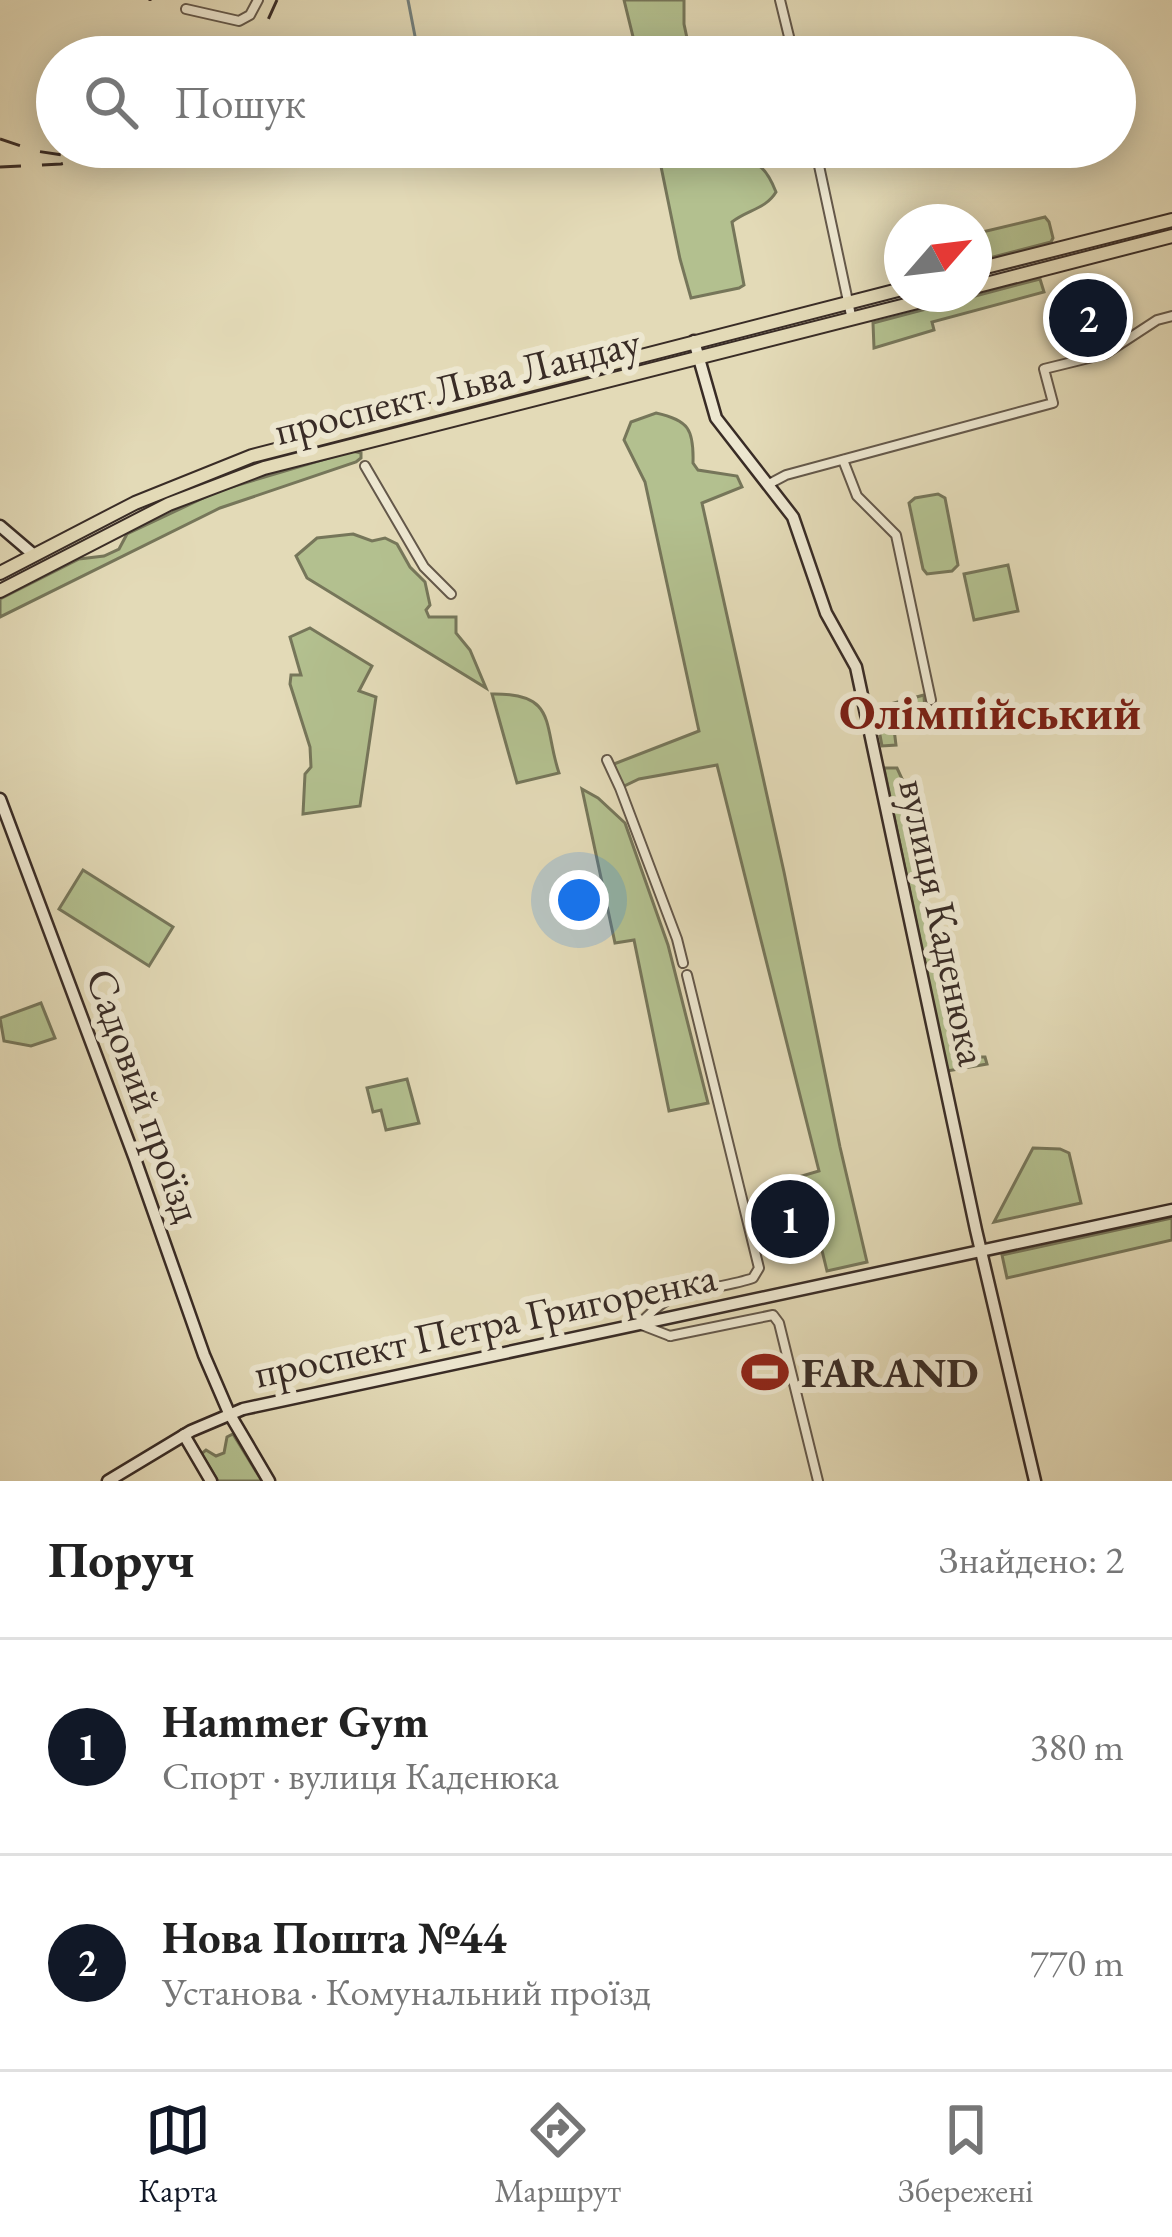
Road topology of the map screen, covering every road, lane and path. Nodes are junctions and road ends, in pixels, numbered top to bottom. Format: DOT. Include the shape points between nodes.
graph roads {
  1 [pos="257,0"];
  2 [pos="780,0"];
  3 [pos="187,9"];
  4 [pos="789,36"];
  5 [pos="819,168"];
  6 [pos="1170,232"];
  7 [pos="1144,234"];
  8 [pos="992,266"];
  9 [pos="992,281"];
  10 [pos="884,294"];
  11 [pos="848,303"];
  12 [pos="884,311"];
  13 [pos="1172,316"];
  14 [pos="852,320"];
  15 [pos="694,341"];
  16 [pos="698,358"];
  17 [pos="465,400"];
  18 [pos="470,416"];
  19 [pos="843,460"];
  20 [pos="365,466"];
  21 [pos="769,484"];
  22 [pos="0,526"];
  23 [pos="34,554"];
  24 [pos="42,569"];
  25 [pos="0,573"];
  26 [pos="0,591"];
  27 [pos="451,594"];
  28 [pos="931,700"];
  29 [pos="607,760"];
  30 [pos="0,799"];
  31 [pos="683,963"];
  32 [pos="686,975"];
  33 [pos="1172,1210"];
  34 [pos="981,1252"];
  35 [pos="662,1303"];
  36 [pos="661,1319"];
  37 [pos="639,1324"];
  38 [pos="670,1336"];
  39 [pos="229,1413"];
  40 [pos="184,1435"];
  41 [pos="108,1481"];
  42 [pos="211,1481"];
  43 [pos="268,1481"];
  44 [pos="818,1481"];
  45 [pos="1035,1481"];
  1 -- 3 [label="street" via="239,21"];
  2 -- 4 [label="street"];
  5 -- 11 [label="street"];
  6 -- 7 [label="main road"];
  7 -- 8 [label="main road"];
  7 -- 9 [label="main road"];
  10 -- 11 [label="main road, проспект Льва Ландау"];
  11 -- 14 [label="street"];
  11 -- 15 [label="main road, проспект Льва Ландау"];
  12 -- 14 [label="main road, проспект Льва Ландау"];
  13 -- 19 [label="street" via="1105,354 1044,369 1053,403"];
  14 -- 16 [label="main road, проспект Льва Ландау"];
  15 -- 16 [label="street, вулиця Каденюка"];
  15 -- 17 [label="main road, проспект Льва Ландау"];
  16 -- 18 [label="main road, проспект Льва Ландау"];
  16 -- 21 [label="street, вулиця Каденюка" via="716,418"];
  17 -- 18 [label="main road"];
  17 -- 23 [label="main road, проспект Льва Ландау" via="216,468"];
  18 -- 24 [label="main road, проспект Льва Ландау" via="234,478"];
  19 -- 21 [label="street"];
  19 -- 28 [label="street" via="856,496 896,536"];
  20 -- 27 [label="street" via="424,567"];
  21 -- 34 [label="street, вулиця Каденюка" via="796,522 825,609 857,671"];
  22 -- 23 [label="street"];
  23 -- 24 [label="main road"];
  23 -- 25 [label="main road, проспект Льва Ландау"];
  24 -- 26 [label="main road, проспект Льва Ландау"];
  29 -- 31 [label="street"];
  30 -- 39 [label="street, Садовий проїзд"];
  32 -- 35 [label="street" via="759,1268 753,1278"];
  33 -- 34 [label="street, проспект Петра Григоренка"];
  34 -- 36 [label="street, проспект Петра Григоренка"];
  34 -- 45 [label="street, вулиця Каденюка"];
  35 -- 36 [label="street"];
  35 -- 37 [label="street"];
  36 -- 37 [label="street, проспект Петра Григоренка"];
  36 -- 38 [label="street"];
  37 -- 38 [label="street"];
  37 -- 39 [label="street, проспект Петра Григоренка"];
  38 -- 44 [label="street" via="773,1316"];
  39 -- 40 [label="street, проспект Петра Григоренка"];
  39 -- 43 [label="street, Садовий проїзд"];
  40 -- 41 [label="street, проспект Петра Григоренка"];
  40 -- 42 [label="street"];
}
